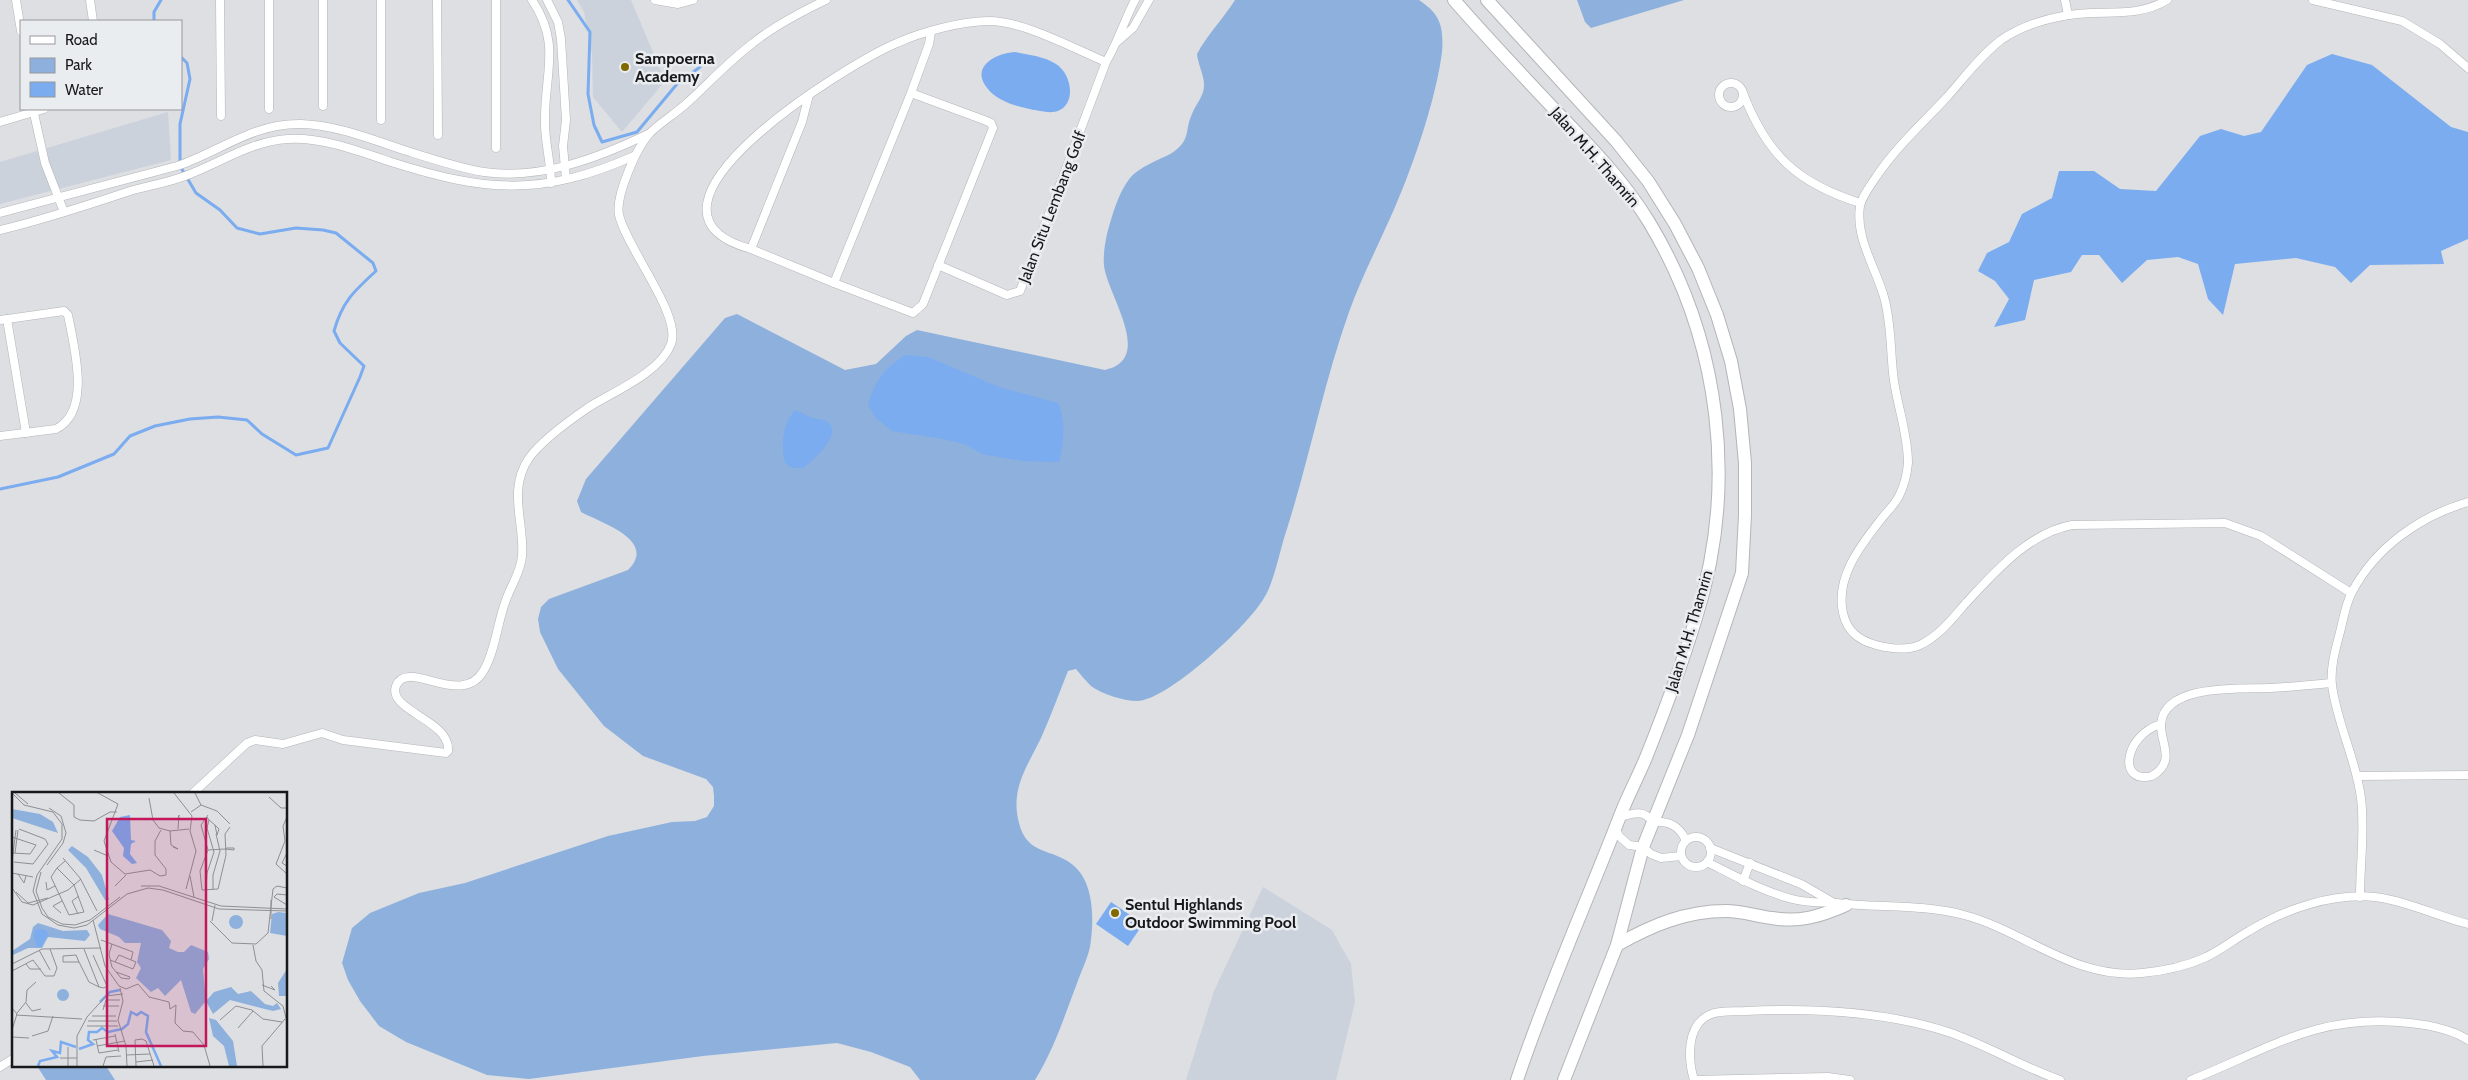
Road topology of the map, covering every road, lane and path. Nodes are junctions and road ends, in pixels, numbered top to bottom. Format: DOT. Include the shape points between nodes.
graph roads {
  1 [pos="16,0"];
  2 [pos="90,0"];
  3 [pos="220,0"];
  4 [pos="269,0"];
  5 [pos="324,0"];
  6 [pos="381,0"];
  7 [pos="437,0"];
  8 [pos="496,0"];
  9 [pos="532,0"];
  10 [pos="547,0"];
  11 [pos="655,0"];
  12 [pos="693,0"];
  13 [pos="826,0"];
  14 [pos="1135,0"];
  15 [pos="1148,0"];
  16 [pos="1454,0"];
  17 [pos="1487,0"];
  18 [pos="2065,0"];
  19 [pos="2167,0"];
  20 [pos="2313,0"];
  21 [pos="2068,15"];
  22 [pos="93,20"];
  23 [pos="20,25"];
  24 [pos="931,32"];
  25 [pos="1118,41"];
  26 [pos="1106,62"];
  27 [pos="2468,68"];
  28 [pos="548,92"];
  29 [pos="563,92"];
  30 [pos="911,93"];
  31 [pos="1743,93"];
  32 [pos="809,95"];
  33 [pos="324,106"];
  34 [pos="269,109"];
  35 [pos="34,110"];
  36 [pos="221,116"];
  37 [pos="381,120"];
  38 [pos="0,122"];
  39 [pos="650,134"];
  40 [pos="438,135"];
  41 [pos="548,145"];
  42 [pos="563,146"];
  43 [pos="496,148"];
  44 [pos="634,156"];
  45 [pos="564,166"];
  46 [pos="551,169"];
  47 [pos="566,179"];
  48 [pos="552,183"];
  49 [pos="57,198"];
  50 [pos="1860,204"];
  51 [pos="64,212"];
  52 [pos="0,213"];
  53 [pos="0,230"];
  54 [pos="751,249"];
  55 [pos="938,265"];
  56 [pos="834,283"];
  57 [pos="3,320"];
  58 [pos="26,433"];
  59 [pos="0,436"];
  60 [pos="2468,502"];
  61 [pos="2351,593"];
  62 [pos="2331,682"];
  63 [pos="2161,724"];
  64 [pos="2468,775"];
  65 [pos="2357,776"];
  66 [pos="194,792"];
  67 [pos="1653,822"];
  68 [pos="1618,823"];
  69 [pos="1686,840"];
  70 [pos="1643,847"];
  71 [pos="1710,848"];
  72 [pos="1681,856"];
  73 [pos="1707,862"];
  74 [pos="1750,863"];
  75 [pos="1744,881"];
  76 [pos="2360,897"];
  77 [pos="1840,904"];
  78 [pos="2468,924"];
  79 [pos="1617,944"];
  80 [pos="2468,1040"];
  81 [pos="12,1059"];
  82 [pos="0,1067"];
  83 [pos="1517,1080"];
  84 [pos="1564,1080"];
  85 [pos="1850,1080"];
  86 [pos="2060,1080"];
  87 [pos="2191,1080"];
  1 -- 23 [label="street"];
  2 -- 22 [label="street"];
  3 -- 36 [label="street"];
  4 -- 34 [label="street"];
  5 -- 33 [label="street"];
  6 -- 37 [label="street"];
  7 -- 40 [label="street"];
  8 -- 43 [label="street"];
  9 -- 28 [label="street" via="549,37"];
  10 -- 29 [label="street" via="559,29"];
  11 -- 12 [label="street" via="678,4"];
  13 -- 39 [label="street" via="754,42"];
  14 -- 25 [label="street, Jalan Situ Lembang Golf"];
  15 -- 25 [label="street, Jalan Situ Lembang Golf" via="1133,28"];
  16 -- 68 [label="main road, Jalan M.H. Thamrin" via="1626,188 1650,222 1673,266 1708,364 1719,449 1719,502 1713,552 1697,616 1647,757"];
  17 -- 67 [label="main road, Jalan M.H. Thamrin" via="1574,92 1648,181 1698,268 1731,361 1745,463 1742,573 1688,735"];
  18 -- 21 [label="street"];
  19 -- 21 [label="street" via="2148,9 2131,12"];
  20 -- 27 [label="street" via="2402,22 2433,39"];
  21 -- 50 [label="street" via="2026,26 2000,41 1894,152"];
  24 -- 26 [label="street" via="974,22 1001,22"];
  24 -- 30 [label="street"];
  24 -- 32 [label="street" via="898,42 858,62"];
  25 -- 26 [label="street, Jalan Situ Lembang Golf"];
  26 -- 55 [label="street, Jalan Situ Lembang Golf" via="1020,291 1007,295"];
  28 -- 29 [label="street"];
  28 -- 41 [label="street" via="545,117"];
  29 -- 42 [label="street" via="566,120"];
  30 -- 55 [label="street" via="984,120 993,128"];
  30 -- 56 [label="street"];
  31 -- 50 [label="street" via="1765,138 1785,164 1822,189"];
  32 -- 54 [label="street" via="802,122"];
  32 -- 54 [label="street" via="750,141 719,177 708,196 708,220 717,234"];
  35 -- 38 [label="street"];
  35 -- 49 [label="street" via="45,162"];
  39 -- 44 [label="street"];
  39 -- 45 [label="street" via="607,154"];
  41 -- 42 [label="street"];
  41 -- 46 [label="street"];
  42 -- 45 [label="street"];
  44 -- 47 [label="street"];
  44 -- 66 [label="street" via="619,198 618,211 640,262 669,314 672,344 666,356 638,379 562,426 528,459 518,499 523,552 521,564 506,597 488,663 477,681 466,686 450,686 409,677 402,679 397,686 396,692 401,701 445,735 448,751 343,740 322,733 283,744 255,740 247,743"];
  45 -- 46 [label="street"];
  45 -- 47 [label="street"];
  46 -- 48 [label="street"];
  46 -- 49 [label="street" via="484,172 362,137 301,124 259,129 198,159"];
  47 -- 48 [label="street"];
  48 -- 51 [label="street" via="491,186 419,170 348,148 290,138 262,142 184,176"];
  49 -- 51 [label="street"];
  49 -- 52 [label="street"];
  50 -- 61 [label="street" via="1864,239 1889,322 1908,465 1898,499 1881,519 1845,575 1841,591 1842,610 1846,626 1860,640 1899,650 1918,646 1935,636 2022,550 2049,532 2072,526 2225,524 2261,536"];
  51 -- 53 [label="street"];
  54 -- 56 [label="street"];
  55 -- 56 [label="street" via="922,308 913,313"];
  57 -- 58 [label="street"];
  57 -- 58 [label="street" via="64,311 68,315 80,387 77,399 62,426"];
  58 -- 59 [label="street"];
  60 -- 61 [label="street" via="2432,516 2395,538"];
  61 -- 62 [label="street"];
  62 -- 63 [label="street" via="2198,692 2167,710"];
  62 -- 65 [label="street"];
  63 -- 63 [label="street" via="2166,747 2162,766 2152,776 2141,776 2129,764 2129,751 2140,735"];
  64 -- 65 [label="street"];
  65 -- 76 [label="street" via="2362,829"];
  67 -- 68 [label="street" via="1642,813"];
  67 -- 69 [label="street" via="1672,824"];
  67 -- 70 [label="main road, Jalan M.H. Thamrin"];
  68 -- 70 [label="street" via="1619,836 1629,845"];
  68 -- 83 [label="main road, Jalan M.H. Thamrin" via="1563,953"];
  69 -- 71 [label="street" via="1700,837"];
  69 -- 72 [label="street" via="1682,844"];
  70 -- 72 [label="street" via="1661,858"];
  70 -- 79 [label="main road, Jalan M.H. Thamrin"];
  71 -- 73 [label="street"];
  71 -- 74 [label="street"];
  72 -- 73 [label="street" via="1686,864 1695,867"];
  73 -- 75 [label="street"];
  74 -- 75 [label="street"];
  74 -- 77 [label="street"];
  75 -- 77 [label="street" via="1792,899"];
  76 -- 77 [label="street" via="2314,903 2278,915 2204,959 2182,967 2139,973 2094,970 2042,950 1994,924 1964,915 1937,910"];
  76 -- 78 [label="street" via="2376,897 2410,905"];
  77 -- 79 [label="main road" via="1811,919 1792,920 1728,911 1696,913 1654,925"];
  79 -- 84 [label="main road, Jalan M.H. Thamrin"];
  80 -- 87 [label="street" via="2420,1024 2346,1022 2304,1032"];
  81 -- 82 [label="street"];
  85 -- 86 [label="street" via="1828,1077 1694,1080 1690,1059 1693,1035 1703,1019 1716,1013 1762,1010 1896,1018 1980,1044"];
}
